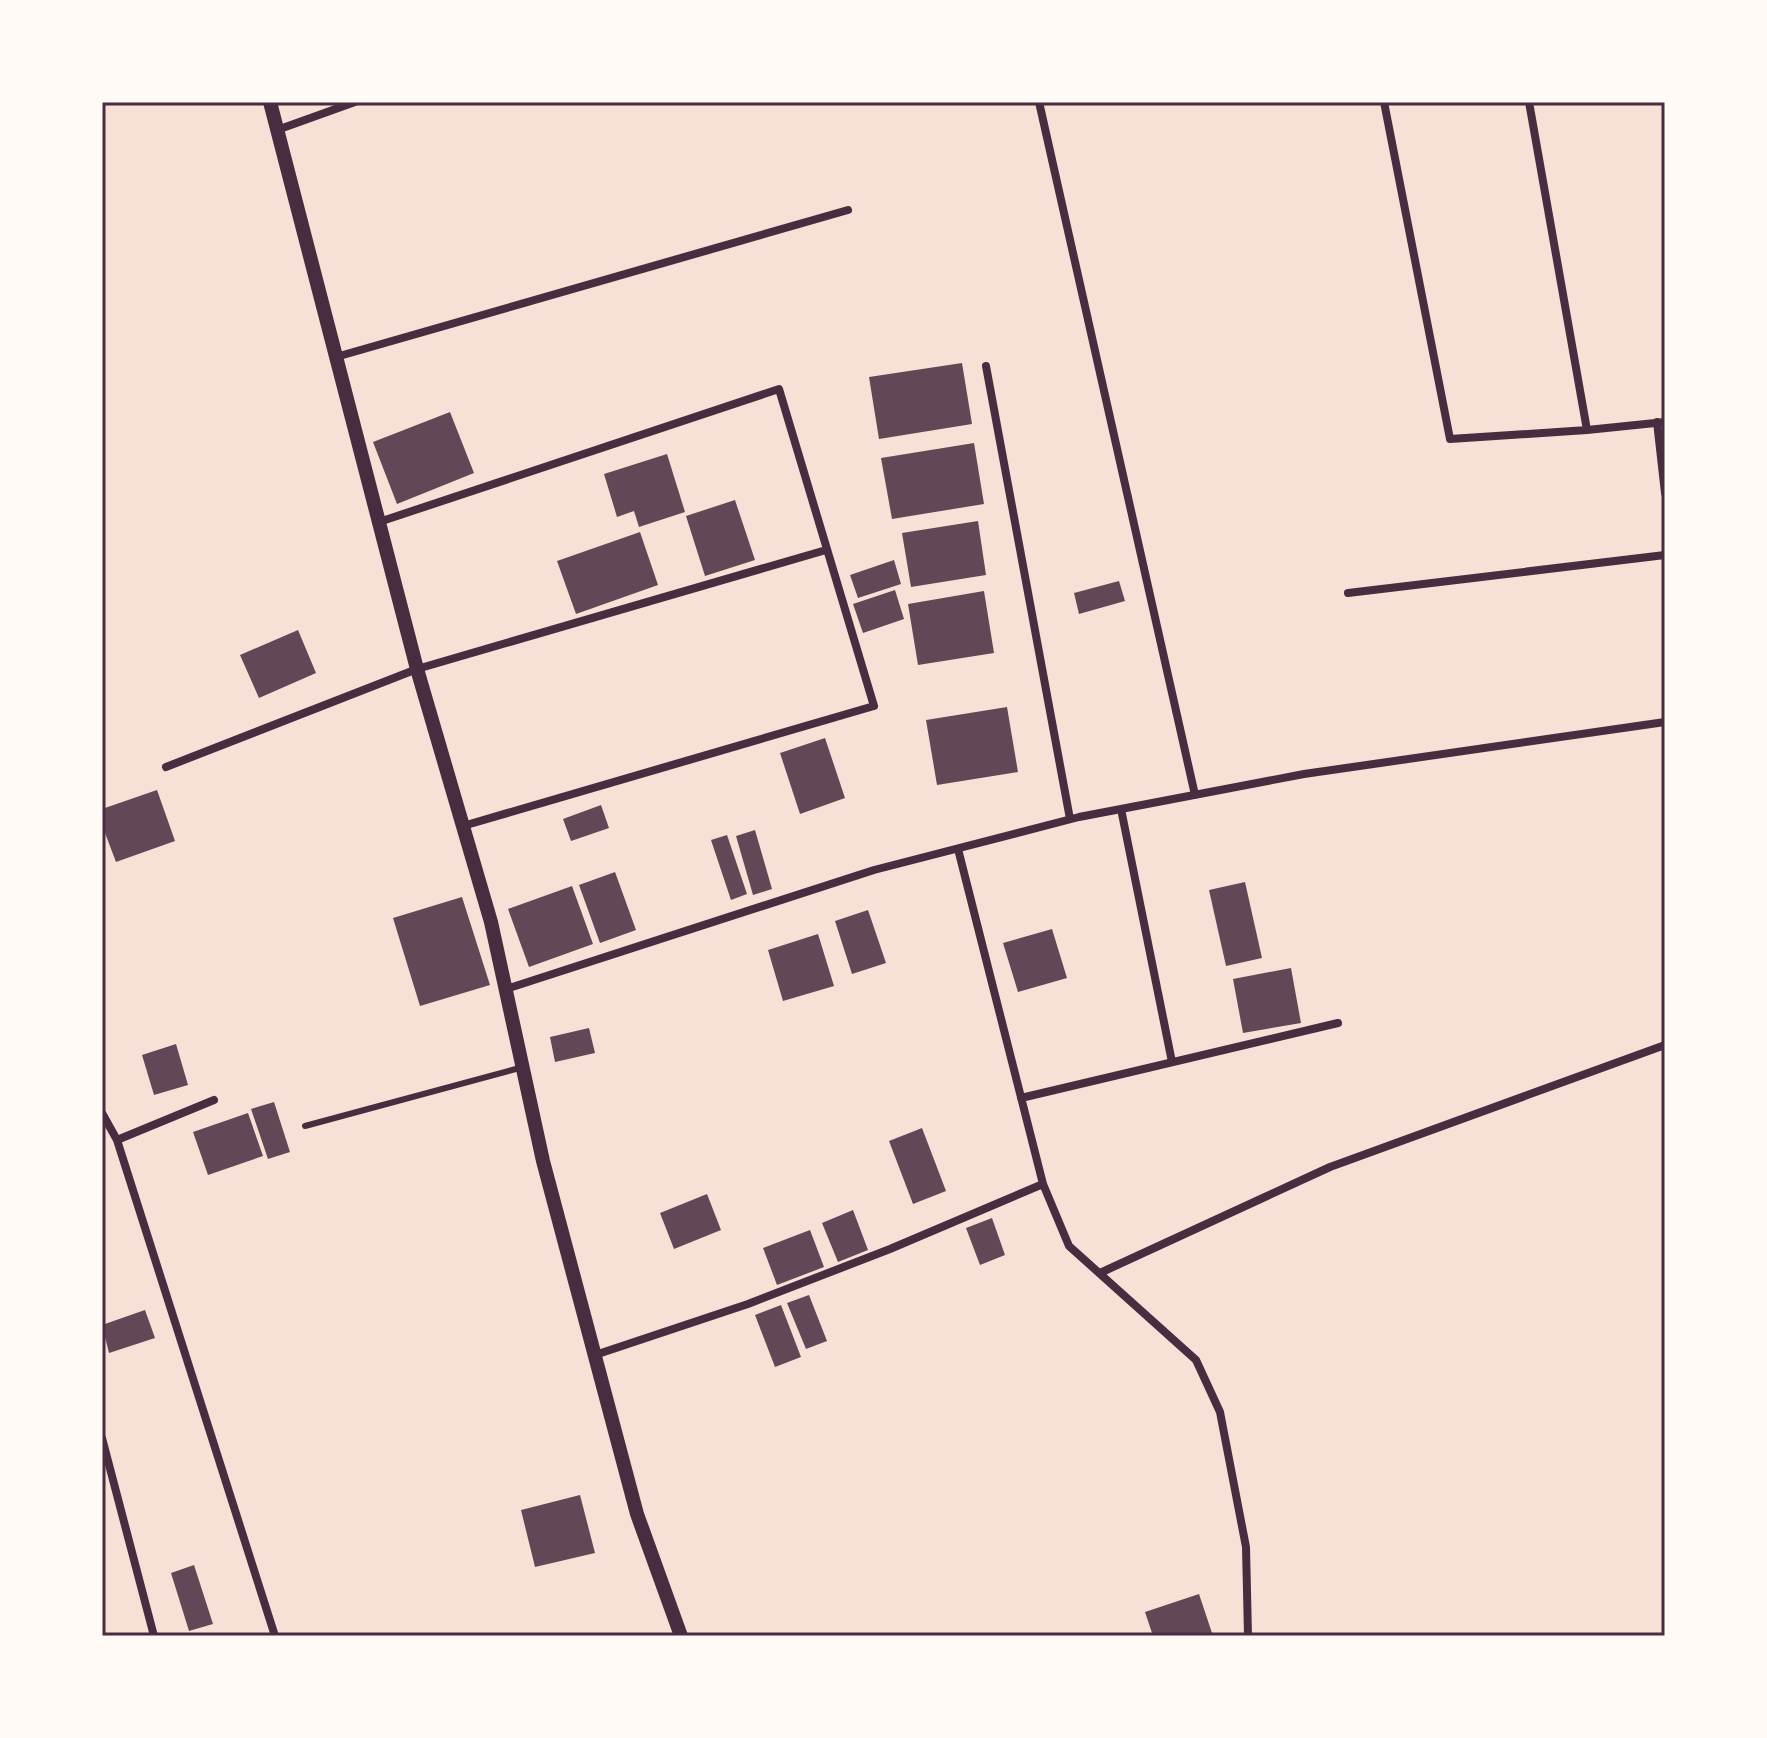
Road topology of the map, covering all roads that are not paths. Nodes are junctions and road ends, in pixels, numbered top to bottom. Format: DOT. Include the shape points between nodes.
graph roads {
  1 [pos="270,102"];
  2 [pos="355,102"];
  3 [pos="1039,102"];
  4 [pos="1384,102"];
  5 [pos="1529,102"];
  6 [pos="276,130"];
  7 [pos="848,210"];
  8 [pos="336,357"];
  9 [pos="986,366"];
  10 [pos="1661,422"];
  11 [pos="1587,430"];
  12 [pos="1665,493"];
  13 [pos="379,522"];
  14 [pos="826,550"];
  15 [pos="1665,555"];
  16 [pos="1348,593"];
  17 [pos="417,669"];
  18 [pos="1665,722"];
  19 [pos="166,767"];
  20 [pos="1195,795"];
  21 [pos="1121,809"];
  22 [pos="1070,819"];
  23 [pos="463,826"];
  24 [pos="958,849"];
  25 [pos="506,989"];
  26 [pos="1338,1023"];
  27 [pos="1665,1045"];
  28 [pos="1172,1062"];
  29 [pos="523,1067"];
  30 [pos="1021,1098"];
  31 [pos="214,1100"];
  32 [pos="102,1113"];
  33 [pos="305,1126"];
  34 [pos="117,1140"];
  35 [pos="1043,1184"];
  36 [pos="1100,1273"];
  37 [pos="595,1355"];
  38 [pos="102,1438"];
  39 [pos="154,1636"];
  40 [pos="275,1636"];
  41 [pos="681,1636"];
  42 [pos="1248,1636"];
  1 -- 6 [label="street"];
  2 -- 6 [label="street"];
  3 -- 20 [label="street"];
  4 -- 11 [label="street" via="1450,439"];
  5 -- 11 [label="street"];
  6 -- 8 [label="street"];
  7 -- 8 [label="street"];
  8 -- 13 [label="street"];
  9 -- 22 [label="street"];
  10 -- 11 [label="street"];
  10 -- 12 [label="street"];
  13 -- 14 [label="street" via="779,389"];
  13 -- 17 [label="street"];
  14 -- 17 [label="street"];
  14 -- 23 [label="street" via="874,706"];
  15 -- 16 [label="street"];
  17 -- 19 [label="street"];
  17 -- 23 [label="street"];
  18 -- 20 [label="street" via="1304,774"];
  20 -- 21 [label="street"];
  21 -- 22 [label="street"];
  21 -- 28 [label="street"];
  22 -- 24 [label="street"];
  23 -- 25 [label="street"];
  24 -- 25 [label="street" via="874,870"];
  24 -- 30 [label="street"];
  25 -- 29 [label="street"];
  26 -- 28 [label="street"];
  27 -- 36 [label="street" via="1330,1167"];
  28 -- 30 [label="street"];
  29 -- 33 [label="lane"];
  29 -- 37 [label="street"];
  30 -- 35 [label="street"];
  31 -- 34 [label="street"];
  32 -- 34 [label="street"];
  34 -- 40 [label="street"];
  35 -- 36 [label="street" via="1069,1246"];
  35 -- 37 [label="street" via="762,1299"];
  36 -- 42 [label="street" via="1196,1360 1220,1412 1246,1547"];
  37 -- 41 [label="street" via="637,1514"];
  38 -- 39 [label="street"];
}
